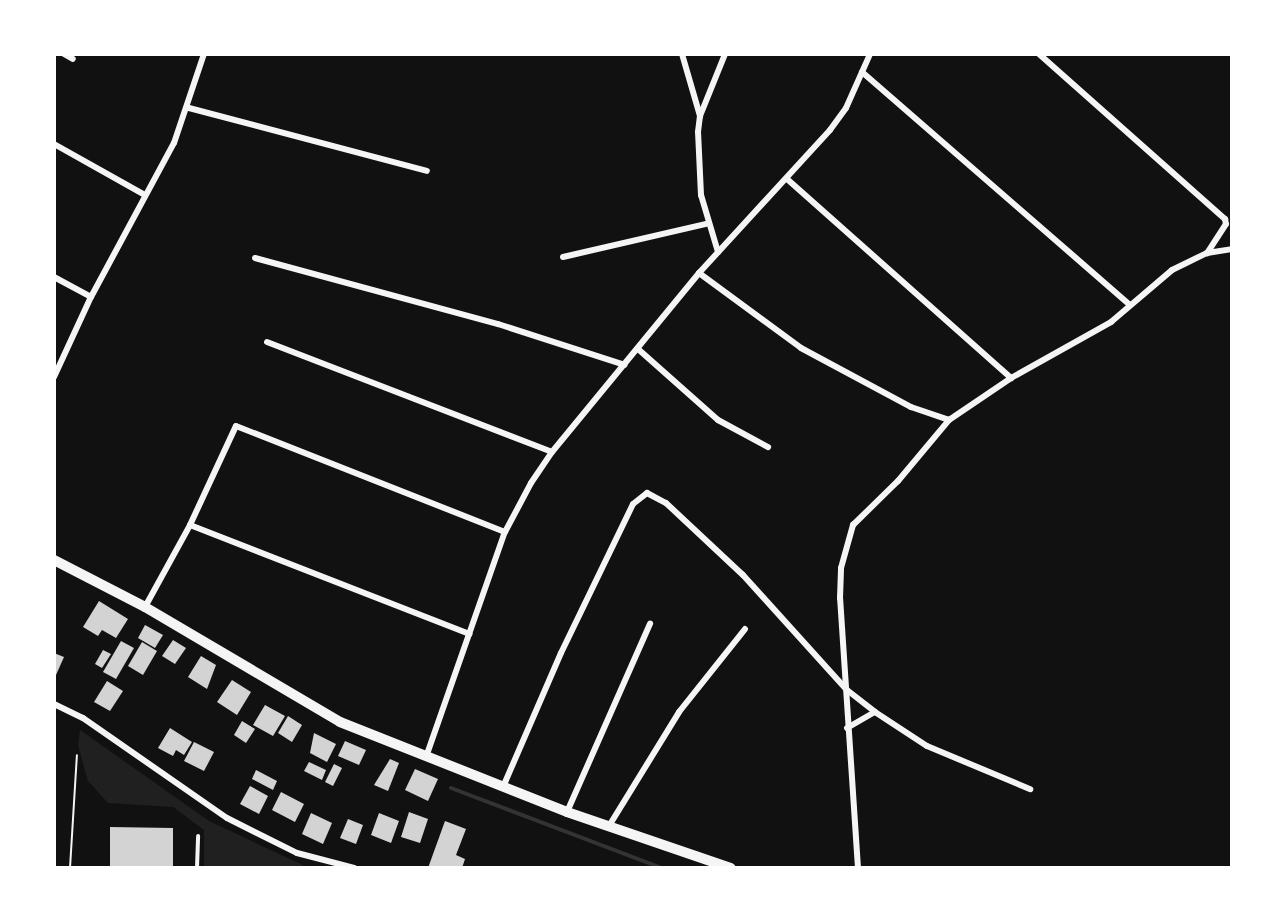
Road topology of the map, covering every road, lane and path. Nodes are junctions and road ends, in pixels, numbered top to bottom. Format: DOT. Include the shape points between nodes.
graph roads {
  1 [pos="64,54"];
  2 [pos="204,54"];
  3 [pos="682,54"];
  4 [pos="724,54"];
  5 [pos="870,54"];
  6 [pos="1039,54"];
  7 [pos="73,58"];
  8 [pos="862,72"];
  9 [pos="189,108"];
  10 [pos="700,116"];
  11 [pos="54,144"];
  12 [pos="427,171"];
  13 [pos="788,179"];
  14 [pos="145,195"];
  15 [pos="706,224"];
  16 [pos="1232,249"];
  17 [pos="718,252"];
  18 [pos="1207,253"];
  19 [pos="563,257"];
  20 [pos="255,258"];
  21 [pos="699,273"];
  22 [pos="54,277"];
  23 [pos="91,297"];
  24 [pos="1131,305"];
  25 [pos="267,342"];
  26 [pos="638,349"];
  27 [pos="625,365"];
  28 [pos="54,377"];
  29 [pos="1011,378"];
  30 [pos="949,420"];
  31 [pos="768,447"];
  32 [pos="552,452"];
  33 [pos="190,525"];
  34 [pos="505,532"];
  35 [pos="54,560"];
  36 [pos="145,607"];
  37 [pos="650,624"];
  38 [pos="745,629"];
  39 [pos="469,634"];
  40 [pos="848,690"];
  41 [pos="54,704"];
  42 [pos="875,712"];
  43 [pos="847,728"];
  44 [pos="76,754"];
  45 [pos="425,758"];
  46 [pos="503,788"];
  47 [pos="1030,789"];
  48 [pos="567,812"];
  49 [pos="609,826"];
  50 [pos="198,836"];
  51 [pos="70,868"];
  52 [pos="198,868"];
  53 [pos="354,868"];
  54 [pos="731,868"];
  55 [pos="858,868"];
  1 -- 7 [label="street"];
  2 -- 9 [label="street"];
  3 -- 10 [label="street"];
  4 -- 10 [label="street"];
  5 -- 8 [label="street"];
  6 -- 18 [label="street" via="1225,219 1226,224"];
  8 -- 13 [label="street" via="830,130"];
  8 -- 24 [label="street"];
  9 -- 12 [label="street"];
  9 -- 14 [label="street"];
  10 -- 15 [label="street" via="698,162"];
  11 -- 14 [label="street"];
  13 -- 17 [label="street"];
  13 -- 29 [label="street"];
  14 -- 23 [label="street"];
  15 -- 17 [label="street"];
  15 -- 19 [label="street"];
  16 -- 18 [label="street"];
  17 -- 21 [label="street"];
  18 -- 24 [label="street" via="1160,278"];
  20 -- 27 [label="street" via="498,324"];
  21 -- 26 [label="street"];
  21 -- 30 [label="street" via="801,348 911,407"];
  22 -- 23 [label="street"];
  23 -- 28 [label="street"];
  24 -- 29 [label="street" via="1111,322"];
  25 -- 32 [label="street"];
  26 -- 27 [label="street"];
  26 -- 31 [label="street" via="718,420"];
  27 -- 32 [label="street"];
  29 -- 30 [label="street"];
  30 -- 40 [label="street" via="898,481 853,525 841,568"];
  32 -- 34 [label="street"];
  33 -- 34 [label="street" via="236,426"];
  33 -- 36 [label="street"];
  33 -- 39 [label="street"];
  34 -- 39 [label="street"];
  35 -- 36 [label="main road"];
  36 -- 45 [label="main road" via="319,711"];
  37 -- 48 [label="street"];
  38 -- 49 [label="street" via="679,712"];
  39 -- 45 [label="street"];
  40 -- 42 [label="street"];
  40 -- 43 [label="street"];
  40 -- 46 [label="street" via="743,575 666,502 648,493 633,504 561,653"];
  41 -- 53 [label="street" via="83,718 227,818 297,853"];
  42 -- 43 [label="street"];
  42 -- 47 [label="street" via="943,754"];
  43 -- 55 [label="street"];
  44 -- 51 [label="path"];
  45 -- 46 [label="main road"];
  46 -- 48 [label="main road"];
  48 -- 49 [label="main road"];
  49 -- 54 [label="main road"];
  50 -- 52 [label="lane"];
}
